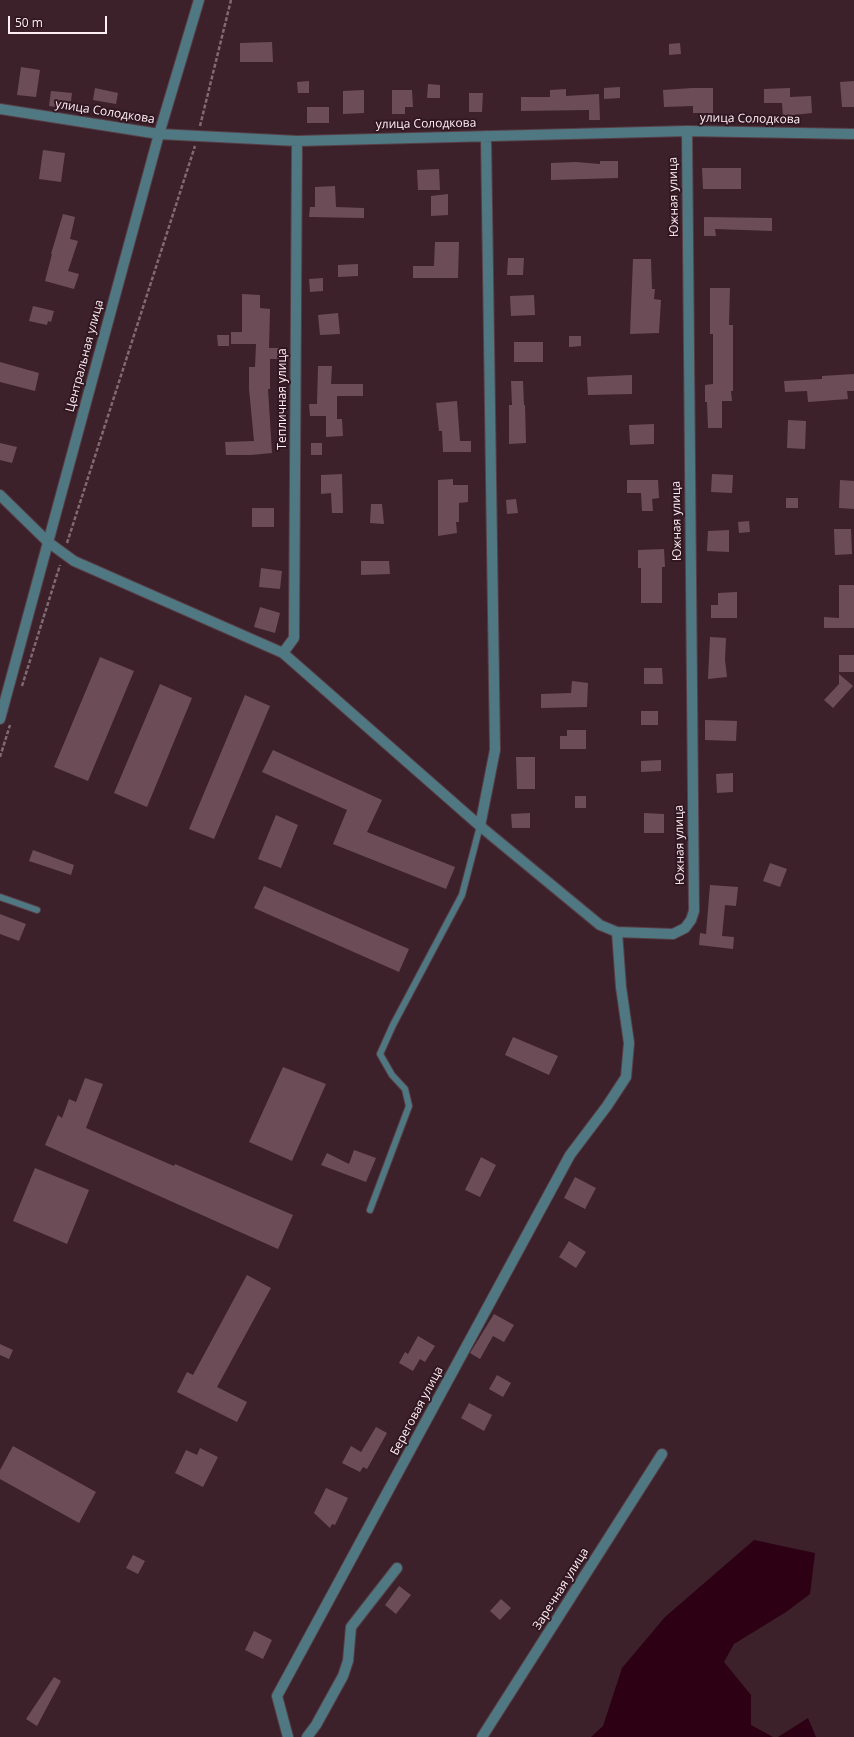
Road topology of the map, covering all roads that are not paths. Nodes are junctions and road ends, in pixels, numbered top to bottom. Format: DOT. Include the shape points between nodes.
graph roads {
  1 [pos="199,0"];
  2 [pos="0,109"];
  3 [pos="687,131"];
  4 [pos="159,134"];
  5 [pos="854,134"];
  6 [pos="486,136"];
  7 [pos="297,141"];
  8 [pos="0,495"];
  9 [pos="48,542"];
  10 [pos="283,653"];
  11 [pos="0,719"];
  12 [pos="480,826"];
  13 [pos="0,897"];
  14 [pos="37,910"];
  15 [pos="617,932"];
  16 [pos="370,1210"];
  17 [pos="662,1454"];
  18 [pos="397,1568"];
  19 [pos="288,1737"];
  20 [pos="307,1737"];
  21 [pos="482,1737"];
  1 -- 4 [label="street, Центральная улица"];
  2 -- 4 [label="street, улица Солодкова"];
  3 -- 5 [label="street, улица Солодкова"];
  3 -- 6 [label="street, улица Солодкова"];
  3 -- 15 [label="street, Южная улица" via="694,911 685,928 673,934"];
  4 -- 7 [label="street, улица Солодкова"];
  4 -- 9 [label="street, Центральная улица"];
  6 -- 7 [label="street, улица Солодкова"];
  6 -- 12 [label="street" via="495,750"];
  7 -- 10 [label="street, Тепличная улица" via="294,638"];
  8 -- 9 [label="street"];
  9 -- 10 [label="street" via="74,561"];
  9 -- 11 [label="street, Центральная улица"];
  10 -- 12 [label="street"];
  12 -- 15 [label="street" via="600,925"];
  12 -- 16 [label="lane" via="462,895 380,1054 392,1075 405,1089 408,1106"];
  13 -- 14 [label="lane"];
  15 -- 19 [label="street, Береговая улица" via="629,1042 626,1077 608,1106 570,1155 277,1696"];
  17 -- 21 [label="street, Заречная улица"];
  18 -- 20 [label="street" via="351,1628 348,1661 343,1676"];
}
